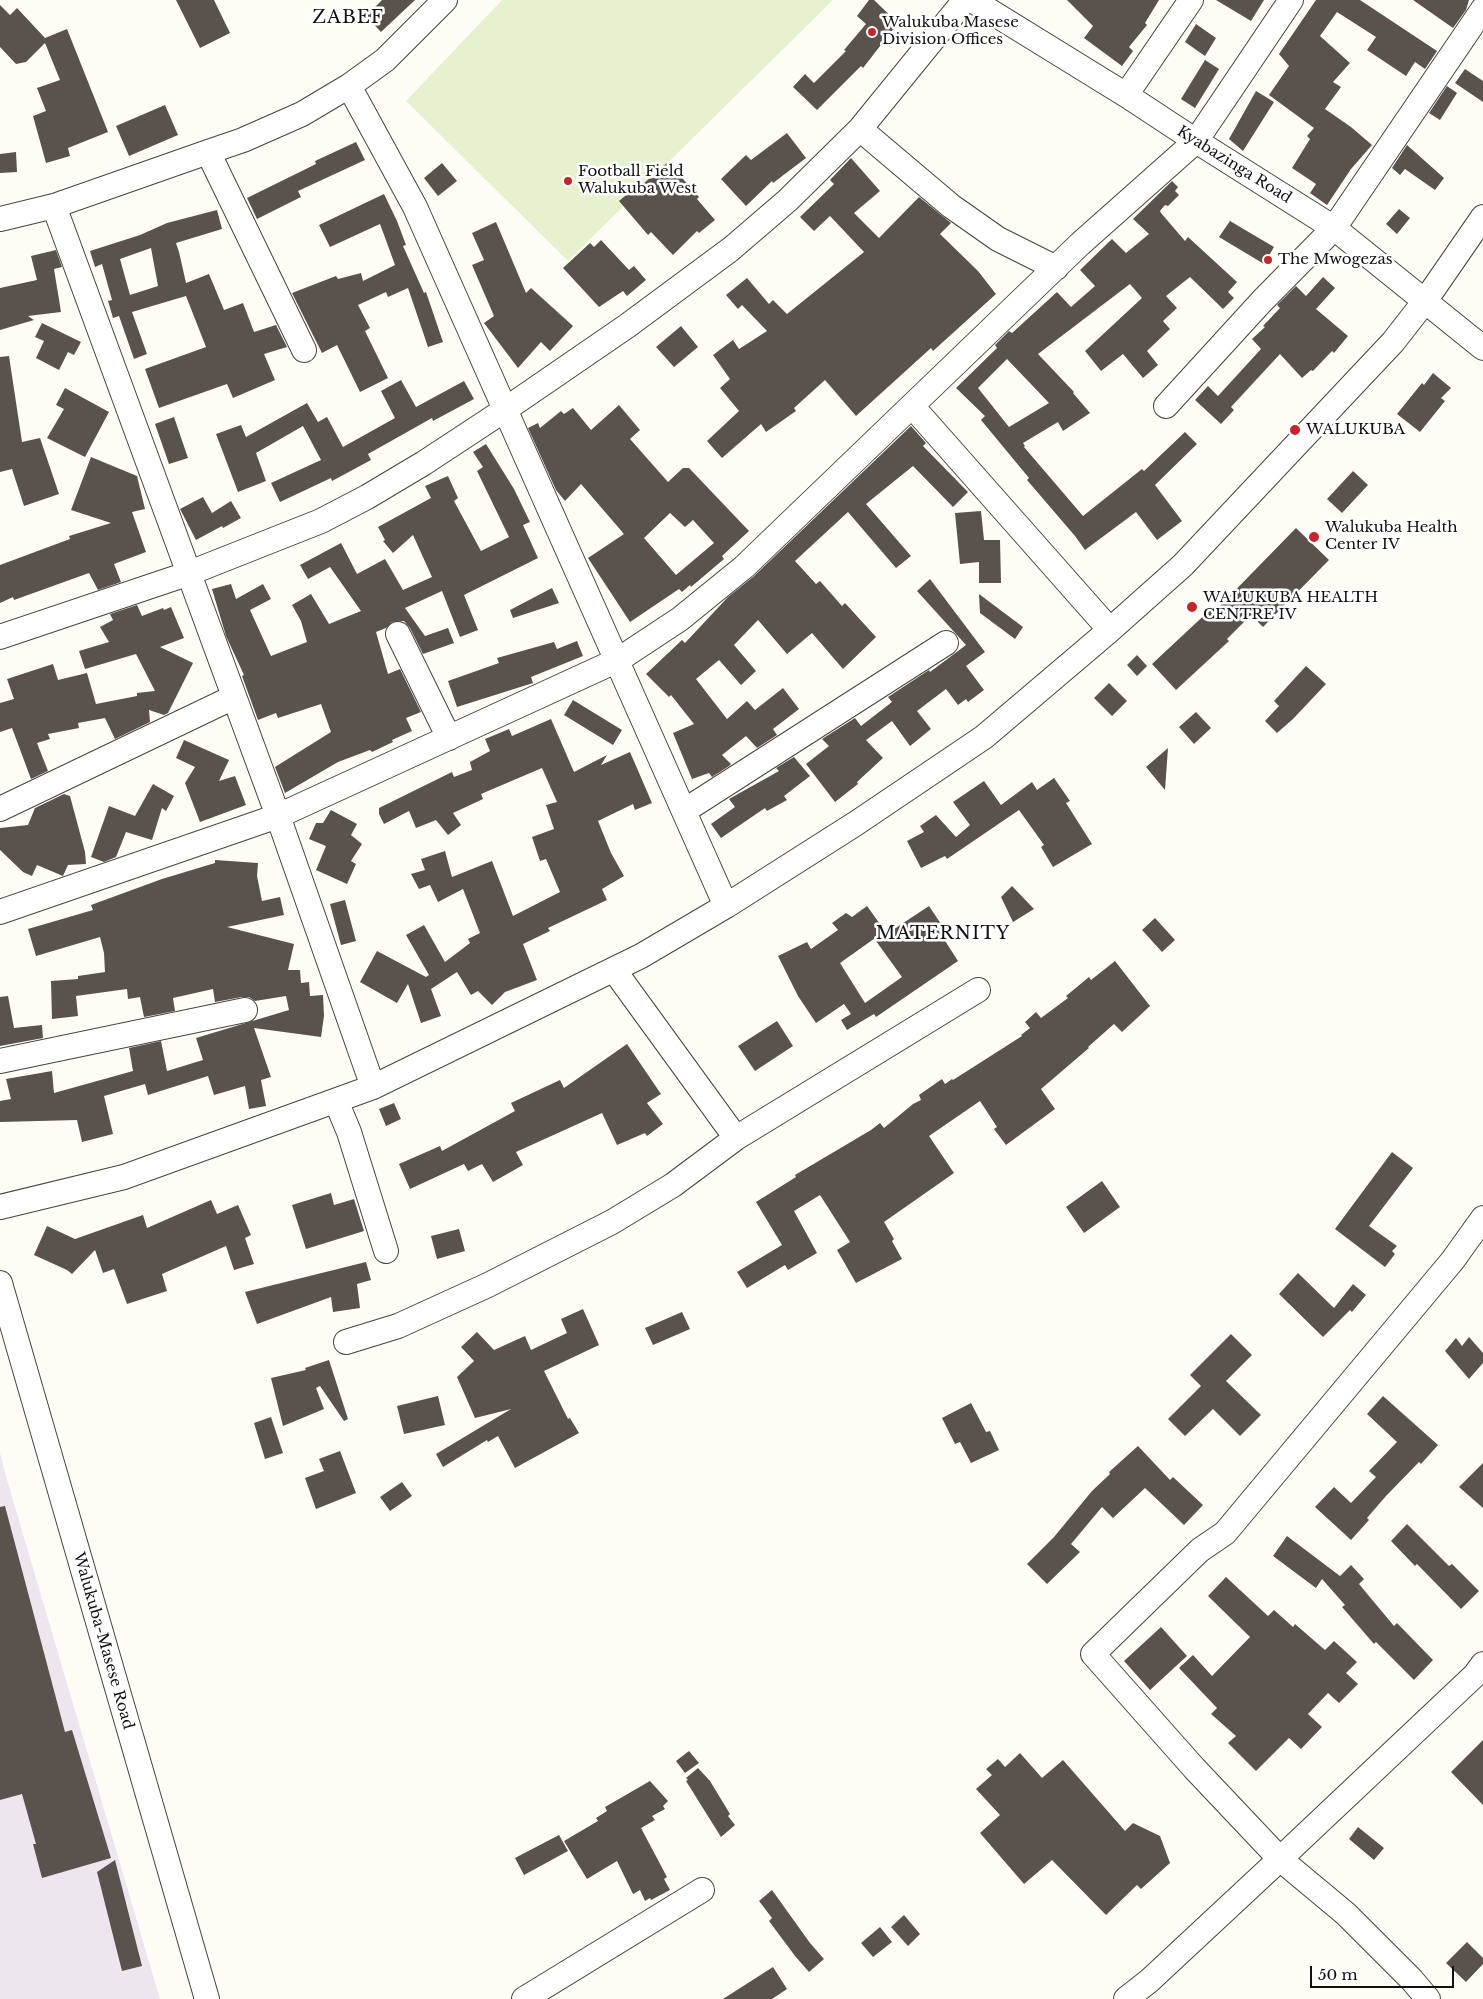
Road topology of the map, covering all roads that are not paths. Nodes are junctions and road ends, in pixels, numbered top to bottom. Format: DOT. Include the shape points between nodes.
graph roads {
  1 [pos="445,0"];
  2 [pos="965,0"];
  3 [pos="972,0"];
  4 [pos="1191,0"];
  5 [pos="1291,0"];
  6 [pos="1483,9"];
  7 [pos="349,86"];
  8 [pos="1126,94"];
  9 [pos="860,129"];
  10 [pos="1196,142"];
  11 [pos="208,152"];
  12 [pos="54,206"];
  13 [pos="1483,217"];
  14 [pos="0,219"];
  15 [pos="1334,228"];
  16 [pos="1056,268"];
  17 [pos="1425,301"];
  18 [pos="1483,348"];
  19 [pos="304,350"];
  20 [pos="912,406"];
  21 [pos="1166,406"];
  22 [pos="506,409"];
  23 [pos="188,574"];
  24 [pos="1110,630"];
  25 [pos="398,634"];
  26 [pos="0,637"];
  27 [pos="946,642"];
  28 [pos="618,660"];
  29 [pos="234,697"];
  30 [pos="449,738"];
  31 [pos="0,809"];
  32 [pos="684,811"];
  33 [pos="278,816"];
  34 [pos="726,906"];
  35 [pos="0,912"];
  36 [pos="614,970"];
  37 [pos="978,990"];
  38 [pos="245,1010"];
  39 [pos="0,1061"];
  40 [pos="373,1087"];
  41 [pos="336,1101"];
  42 [pos="736,1138"];
  43 [pos="0,1207"];
  44 [pos="1483,1218"];
  45 [pos="386,1252"];
  46 [pos="0,1283"];
  47 [pos="346,1342"];
  48 [pos="1480,1674"];
  49 [pos="1280,1859"];
  50 [pos="702,1890"];
  51 [pos="207,1999"];
  52 [pos="524,1999"];
  53 [pos="1126,1999"];
  54 [pos="1428,1999"];
  1 -- 7 [label="street" via="385,60"];
  2 -- 9 [label="street"];
  3 -- 8 [label="street, Kyabazinga Road"];
  4 -- 8 [label="street"];
  5 -- 10 [label="street"];
  6 -- 15 [label="street"];
  7 -- 11 [label="street" via="302,114"];
  7 -- 22 [label="street" via="415,206"];
  8 -- 10 [label="street, Kyabazinga Road"];
  9 -- 16 [label="street" via="951,206 998,239"];
  9 -- 22 [label="street" via="788,200 731,249"];
  10 -- 15 [label="street, Kyabazinga Road"];
  10 -- 16 [label="street"];
  11 -- 12 [label="street"];
  11 -- 19 [label="street"];
  12 -- 14 [label="street"];
  12 -- 23 [label="street"];
  13 -- 17 [label="street"];
  15 -- 17 [label="street, Kyabazinga Road"];
  15 -- 21 [label="street"];
  16 -- 20 [label="street"];
  17 -- 18 [label="street, Kyabazinga Road"];
  17 -- 24 [label="street" via="1393,342 1183,565"];
  20 -- 24 [label="street"];
  20 -- 28 [label="street" via="744,568 680,619"];
  22 -- 23 [label="street" via="416,468 321,522"];
  22 -- 28 [label="street"];
  23 -- 26 [label="street"];
  23 -- 29 [label="street"];
  24 -- 34 [label="street" via="984,737"];
  25 -- 30 [label="street"];
  27 -- 32 [label="street"];
  28 -- 30 [label="street"];
  28 -- 32 [label="street"];
  29 -- 31 [label="street"];
  29 -- 33 [label="street"];
  30 -- 33 [label="street"];
  32 -- 34 [label="street"];
  33 -- 35 [label="street"];
  33 -- 40 [label="street"];
  34 -- 36 [label="street"];
  36 -- 40 [label="street"];
  36 -- 42 [label="street"];
  37 -- 42 [label="street"];
  38 -- 39 [label="street"];
  40 -- 41 [label="street"];
  41 -- 43 [label="street" via="124,1177"];
  41 -- 45 [label="street" via="350,1132"];
  42 -- 47 [label="street" via="673,1185 612,1222 479,1290 398,1326"];
  44 -- 49 [label="street" via="1453,1260 1225,1533 1200,1550 1093,1654"];
  46 -- 51 [label="street, Walukuba-Masese Road"];
  48 -- 49 [label="street"];
  49 -- 53 [label="street"];
  49 -- 54 [label="street" via="1346,1914"];
  50 -- 52 [label="street"];
}
